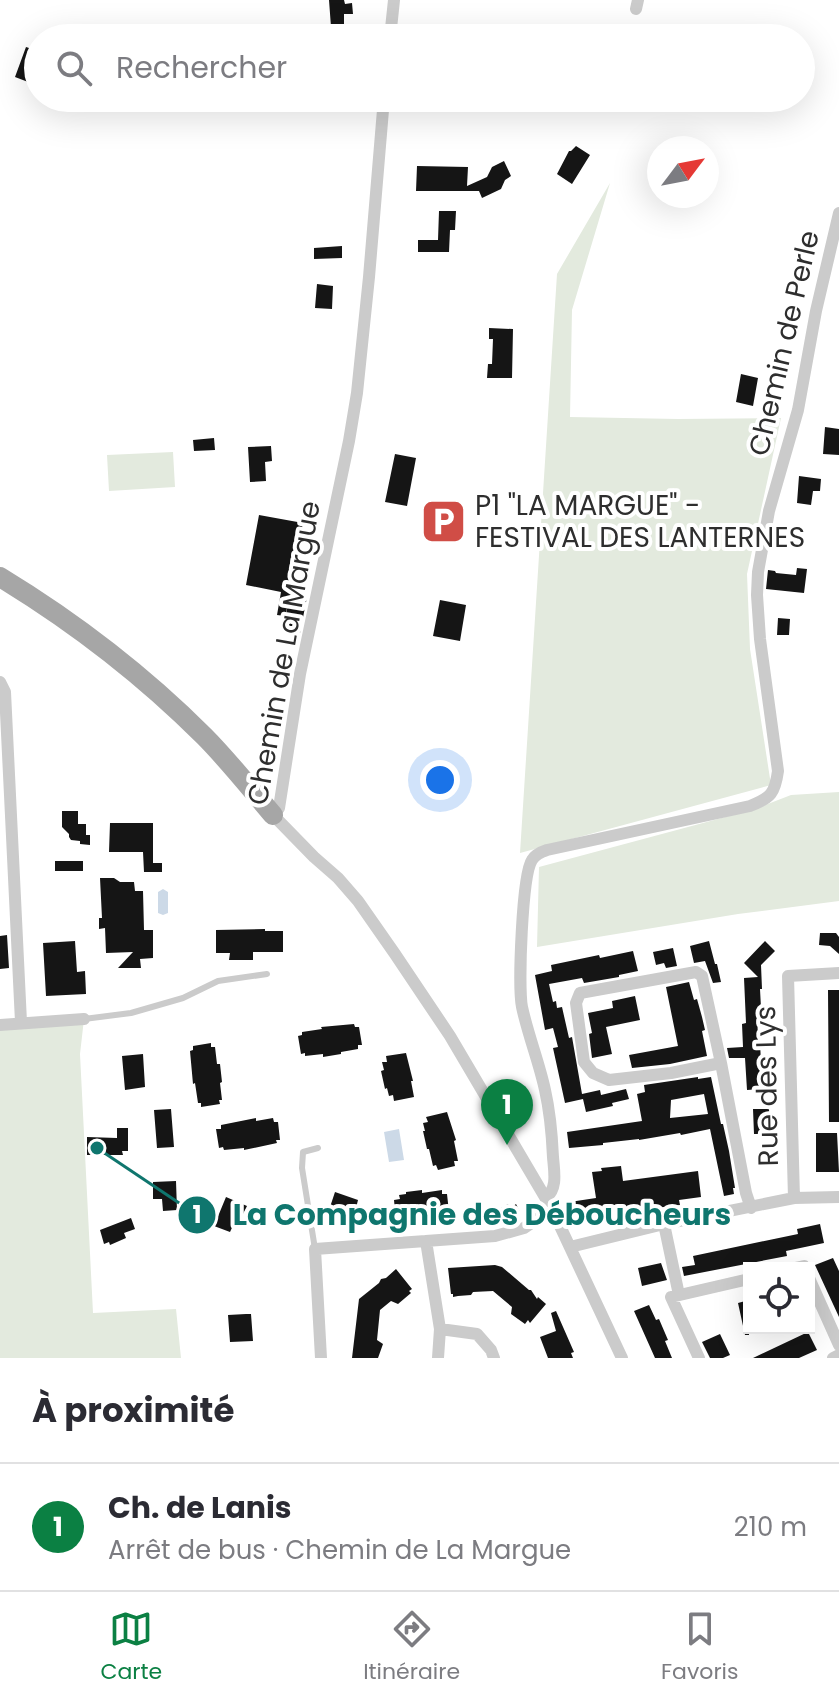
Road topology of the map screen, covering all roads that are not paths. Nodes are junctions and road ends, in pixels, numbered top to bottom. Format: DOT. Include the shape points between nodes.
graph roads {
  1 [pos="394,0"];
  2 [pos="391,24"];
  3 [pos="383,112"];
  4 [pos="839,213"];
  5 [pos="0,577"];
  6 [pos="0,682"];
  7 [pos="273,815"];
  8 [pos="839,973"];
  9 [pos="267,974"];
  10 [pos="84,1019"];
  11 [pos="21,1022"];
  12 [pos="0,1025"];
  13 [pos="721,1063"];
  14 [pos="318,1148"];
  15 [pos="839,1197"];
  16 [pos="794,1198"];
  17 [pos="549,1203"];
  18 [pos="751,1208"];
  19 [pos="664,1224"];
  20 [pos="426,1241"];
  21 [pos="570,1247"];
  22 [pos="315,1249"];
  23 [pos="743,1280"];
  24 [pos="815,1291"];
  25 [pos="679,1295"];
  26 [pos="440,1329"];
  27 [pos="839,1345"];
  28 [pos="839,1355"];
  29 [pos="321,1358"];
  30 [pos="438,1358"];
  31 [pos="494,1358"];
  32 [pos="622,1358"];
  33 [pos="699,1358"];
  34 [pos="833,1358"];
  1 -- 2 [label="street"];
  3 -- 7 [label="street, Chemin de La Margue" via="357,393 300,674 279,808"];
  4 -- 17 [label="street, Chemin de Perle" via="758,572 776,786 764,801 750,806 547,850 531,861 519,979 551,1125 554,1182"];
  5 -- 7 [label="main road" via="101,644 154,688"];
  6 -- 11 [label="street" via="5,692"];
  7 -- 17 [label="street, Chemin de La Margue" via="338,878 373,922 450,1036"];
  8 -- 16 [label="street, Rue des Lys" via="788,976"];
  9 -- 10 [label="lane" via="218,981 131,1013"];
  10 -- 11 [label="street"];
  11 -- 12 [label="street"];
  13 -- 13 [label="street" via="702,976 696,972 580,993 576,1003 584,1062 593,1073 609,1080"];
  13 -- 18 [label="street"];
  14 -- 22 [label="lane" via="303,1152 302,1168"];
  15 -- 16 [label="street"];
  16 -- 18 [label="street"];
  17 -- 20 [label="street" via="534,1222 515,1232"];
  17 -- 21 [label="street, Chemin de La Margue"];
  18 -- 19 [label="street"];
  19 -- 21 [label="street"];
  19 -- 25 [label="street"];
  20 -- 22 [label="street"];
  20 -- 26 [label="street"];
  21 -- 32 [label="street, Chemin de La Margue"];
  22 -- 29 [label="street"];
  23 -- 25 [label="street"];
  24 -- 27 [label="street"];
  25 -- 33 [label="street" via="671,1297"];
  26 -- 30 [label="street"];
  26 -- 31 [label="street" via="477,1334"];
  28 -- 34 [label="street"];
}
